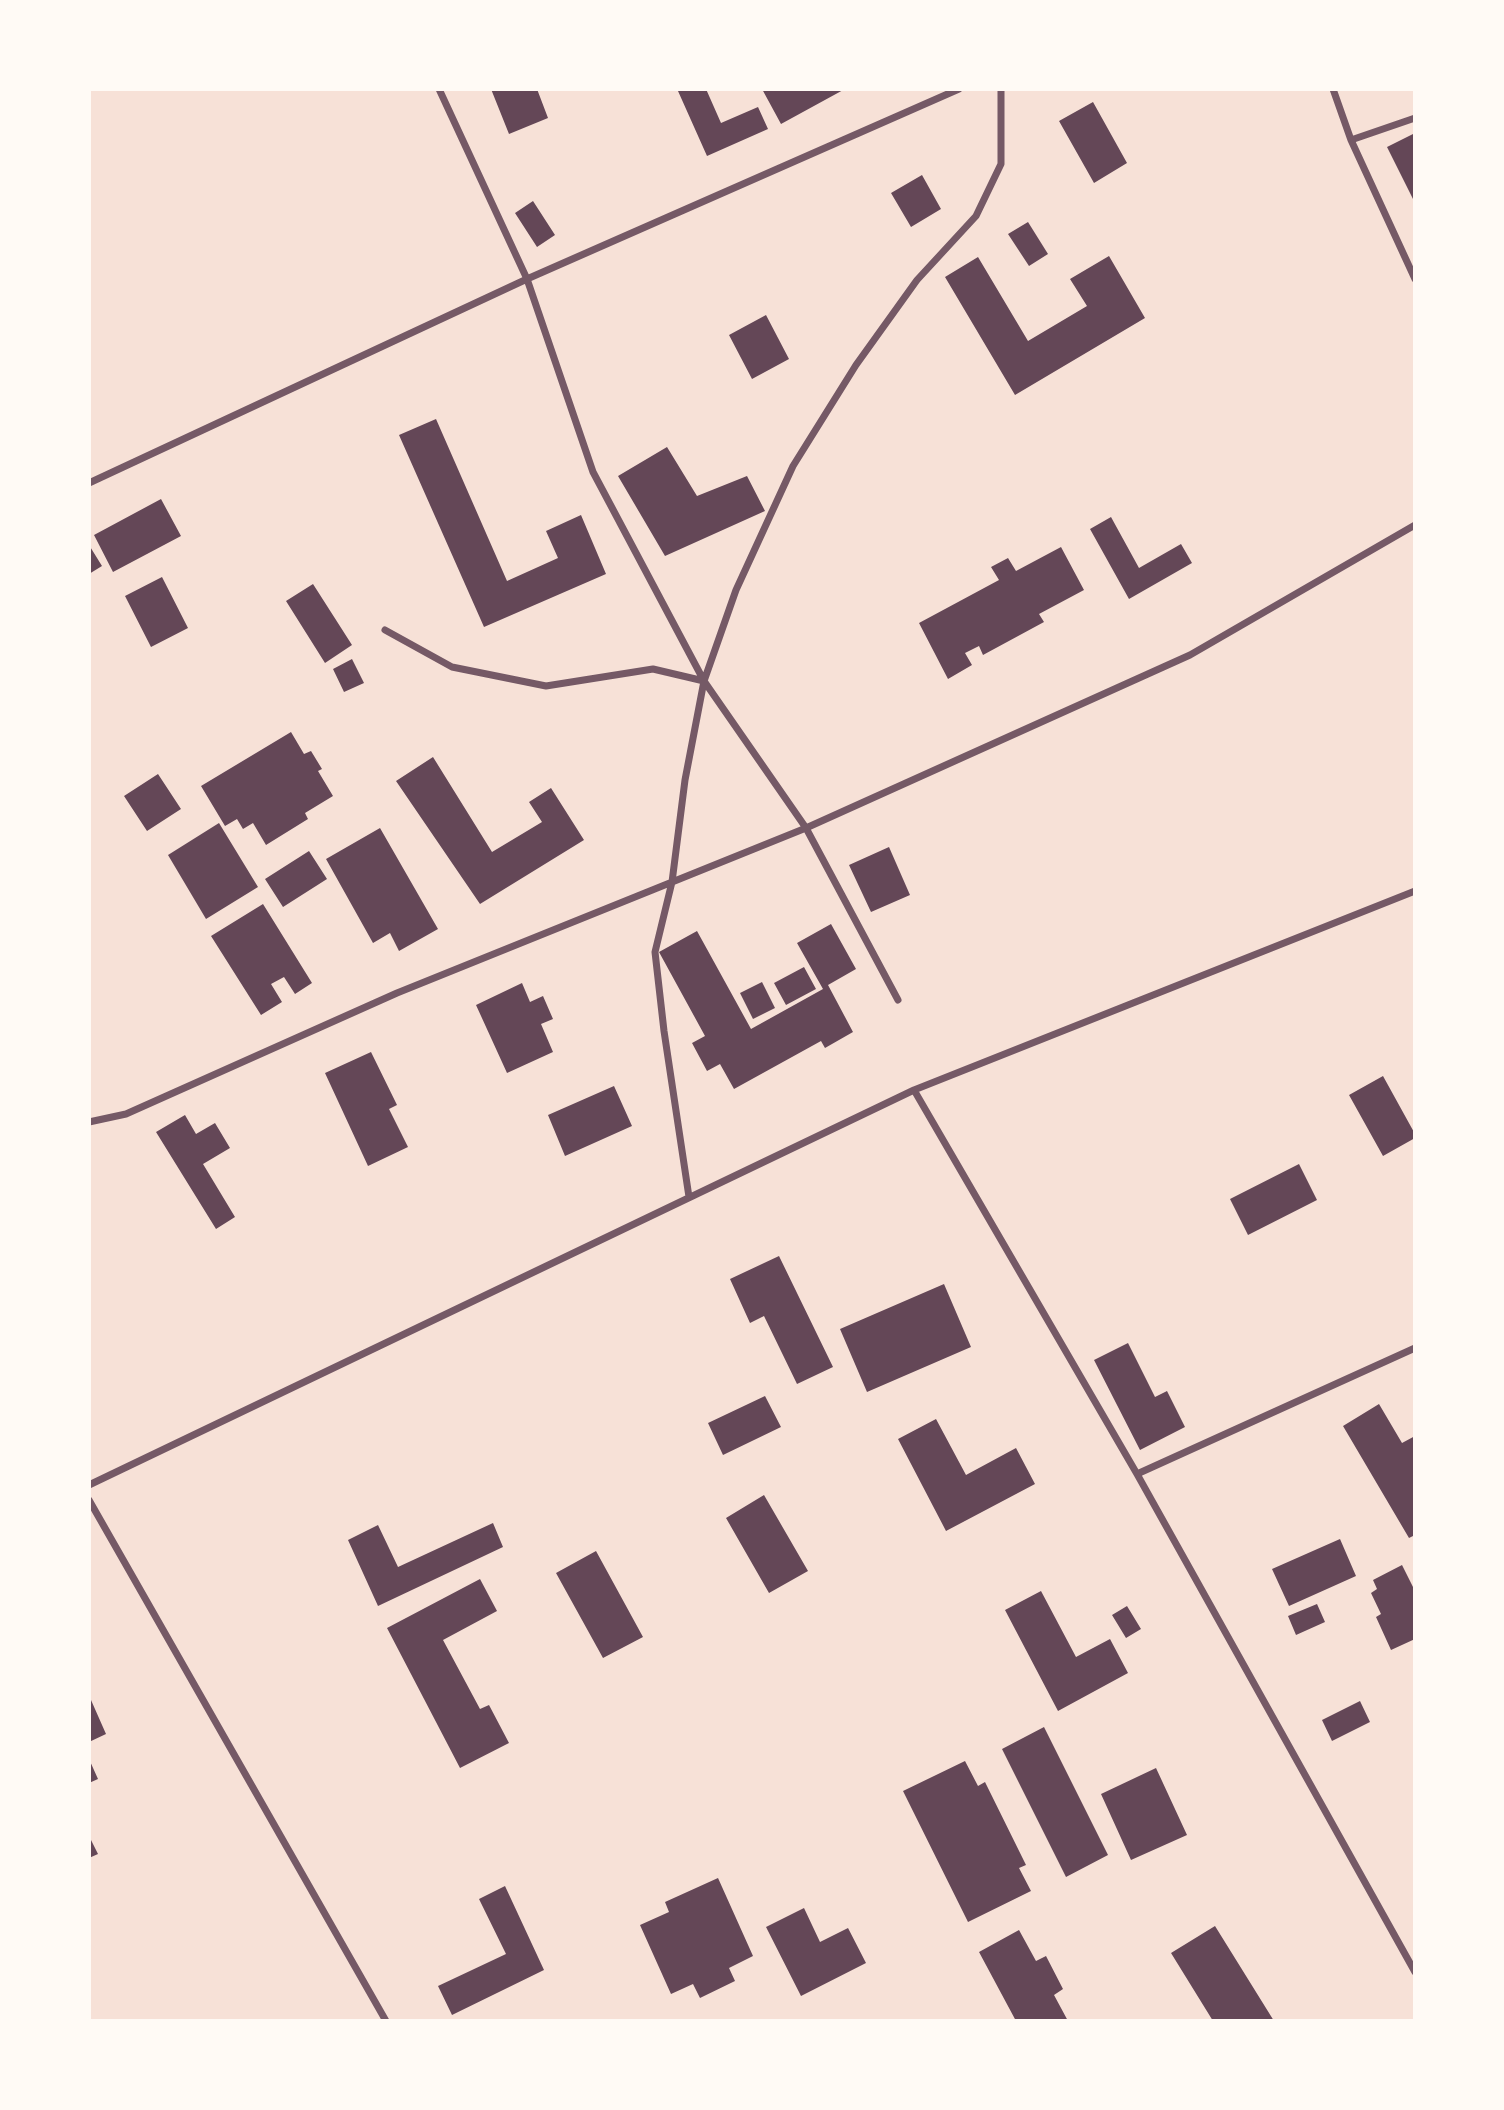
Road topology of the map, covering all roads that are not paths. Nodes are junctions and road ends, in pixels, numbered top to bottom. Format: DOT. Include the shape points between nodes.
graph roads {
  1 [pos="439,89"];
  2 [pos="959,89"];
  3 [pos="1001,89"];
  4 [pos="1332,89"];
  5 [pos="1415,118"];
  6 [pos="1351,140"];
  7 [pos="527,279"];
  8 [pos="1415,279"];
  9 [pos="89,483"];
  10 [pos="1415,525"];
  11 [pos="385,630"];
  12 [pos="704,681"];
  13 [pos="806,828"];
  14 [pos="672,882"];
  15 [pos="1415,891"];
  16 [pos="898,1000"];
  17 [pos="914,1090"];
  18 [pos="89,1122"];
  19 [pos="689,1197"];
  20 [pos="1415,1349"];
  21 [pos="1137,1474"];
  22 [pos="89,1485"];
  23 [pos="89,1500"];
  24 [pos="1415,1972"];
  25 [pos="386,2021"];
  1 -- 7 [label="street"];
  2 -- 7 [label="street"];
  3 -- 12 [label="street" via="1001,164 976,216 909,291 793,466 736,590"];
  4 -- 6 [label="street"];
  5 -- 6 [label="street"];
  6 -- 8 [label="street"];
  7 -- 9 [label="street"];
  7 -- 12 [label="street" via="593,472"];
  10 -- 13 [label="street" via="1190,655"];
  11 -- 12 [label="street" via="452,667 547,686 653,669"];
  12 -- 13 [label="street"];
  12 -- 14 [label="street"];
  13 -- 14 [label="street"];
  13 -- 16 [label="street"];
  14 -- 18 [label="street" via="397,993 125,1114"];
  14 -- 19 [label="street" via="655,952"];
  15 -- 17 [label="street"];
  17 -- 19 [label="street"];
  17 -- 21 [label="street"];
  19 -- 22 [label="street"];
  20 -- 21 [label="street"];
  21 -- 24 [label="street"];
  23 -- 25 [label="street"];
}
